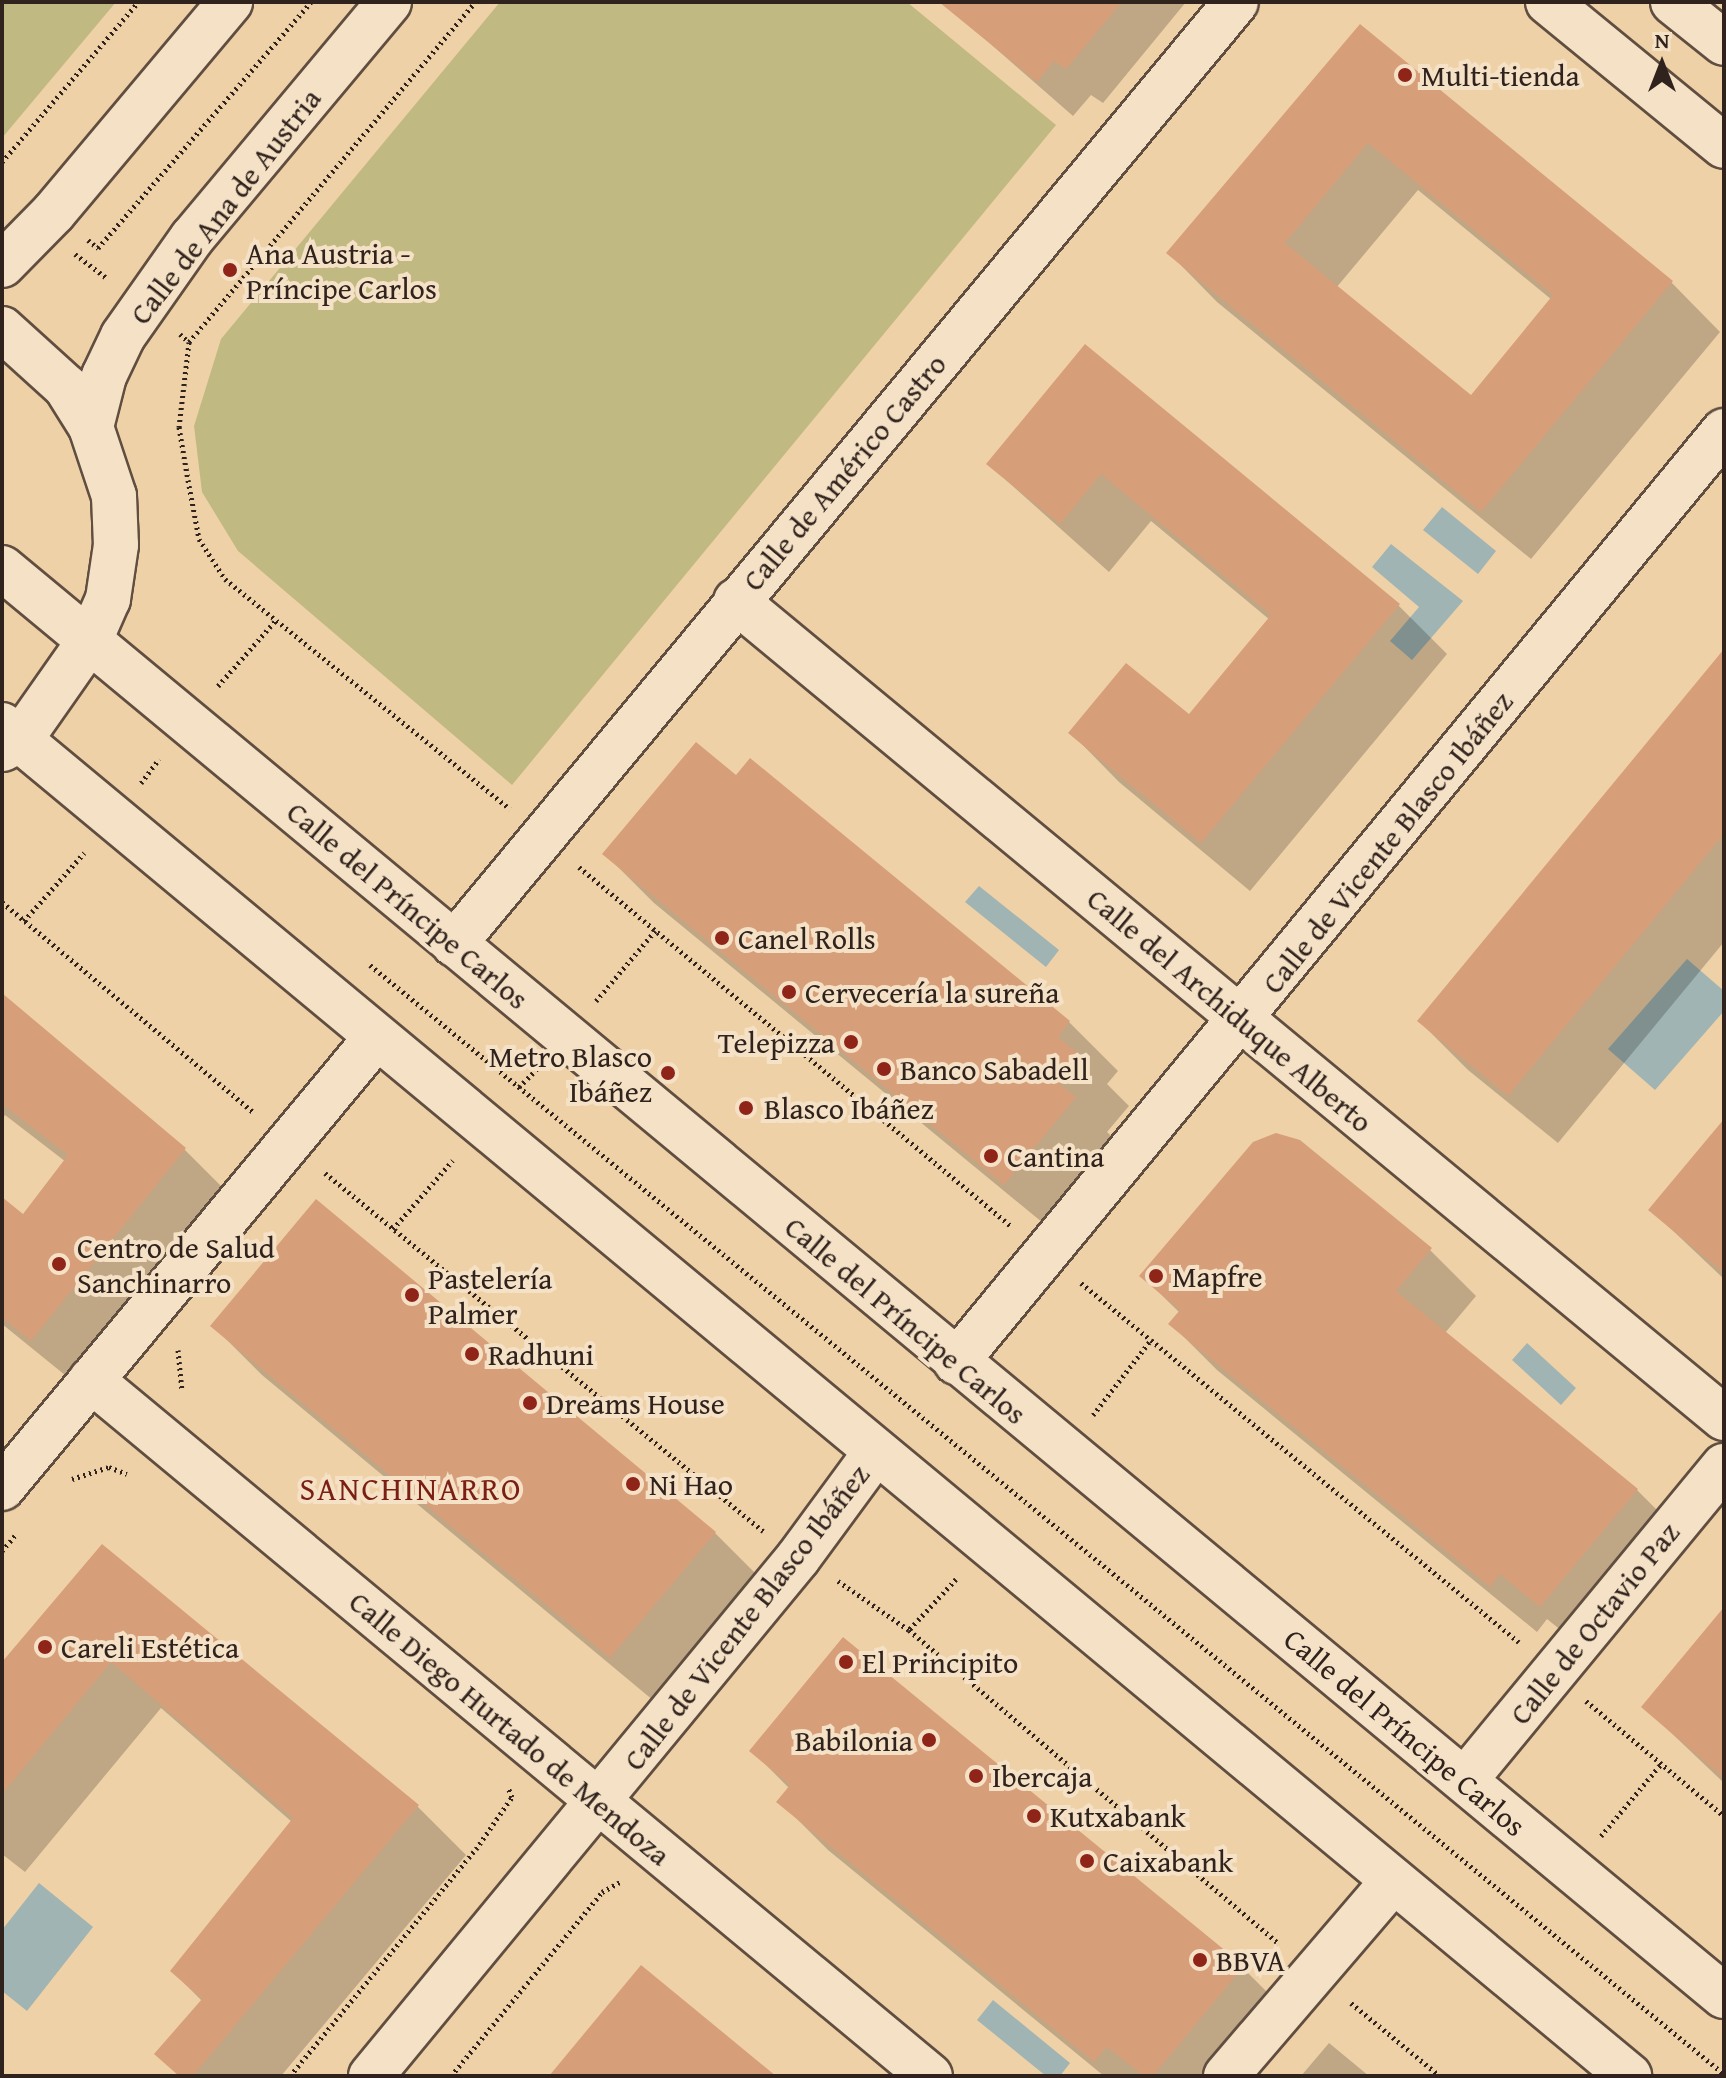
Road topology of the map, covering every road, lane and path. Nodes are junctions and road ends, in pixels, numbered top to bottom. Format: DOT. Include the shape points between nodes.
graph roads {
  1 [pos="138,2"];
  2 [pos="230,2"];
  3 [pos="311,2"];
  4 [pos="389,2"];
  5 [pos="475,2"];
  6 [pos="1236,2"];
  7 [pos="1548,2"];
  8 [pos="1673,2"];
  9 [pos="1724,43"];
  10 [pos="1724,145"];
  11 [pos="2,162"];
  12 [pos="86,238"];
  13 [pos="70,251"];
  14 [pos="2,265"];
  15 [pos="107,278"];
  16 [pos="170,326"];
  17 [pos="2,329"];
  18 [pos="189,342"];
  19 [pos="91,427"];
  20 [pos="1724,431"];
  21 [pos="2,568"];
  22 [pos="736,601"];
  23 [pos="276,620"];
  24 [pos="90,640"];
  25 [pos="188,722"];
  26 [pos="8,738"];
  27 [pos="143,780"];
  28 [pos="155,790"];
  29 [pos="114,818"];
  30 [pos="542,836"];
  31 [pos="24,921"];
  32 [pos="655,931"];
  33 [pos="454,944"];
  34 [pos="361,958"];
  35 [pos="1241,1019"];
  36 [pos="376,1038"];
  37 [pos="566,1038"];
  38 [pos="519,1087"];
  39 [pos="482,1126"];
  40 [pos="321,1170"];
  41 [pos="393,1229"];
  42 [pos="1046,1254"];
  43 [pos="1151,1340"];
  44 [pos="956,1362"];
  45 [pos="91,1380"];
  46 [pos="1724,1418"];
  47 [pos="1064,1451"];
  48 [pos="875,1453"];
  49 [pos="1724,1466"];
  50 [pos="2,1488"];
  51 [pos="798,1558"];
  52 [pos="959,1576"];
  53 [pos="909,1630"];
  54 [pos="1553,1673"];
  55 [pos="1661,1764"];
  56 [pos="504,1774"];
  57 [pos="1465,1780"];
  58 [pos="599,1802"];
  59 [pos="1724,1816"];
  60 [pos="1573,1871"];
  61 [pos="1393,1881"];
  62 [pos="636,1882"];
  63 [pos="1287,1951"];
  64 [pos="1724,1996"];
  65 [pos="1347,2000"];
  66 [pos="1724,2074"];
  67 [pos="290,2076"];
  68 [pos="371,2076"];
  69 [pos="451,2076"];
  70 [pos="930,2076"];
  71 [pos="1226,2076"];
  72 [pos="1440,2076"];
  73 [pos="1629,2076"];
  1 -- 11 [label="path"];
  2 -- 14 [label="street" via="54,212"];
  3 -- 12 [label="path" via="98,248"];
  4 -- 19 [label="street, Calle de Ana de Austria" via="192,238 123,336 104,376"];
  5 -- 18 [label="path"];
  6 -- 22 [label="street, Calle de Américo Castro"];
  7 -- 10 [label="street"];
  8 -- 9 [label="street"];
  13 -- 15 [label="path"];
  16 -- 18 [label="path"];
  17 -- 19 [label="street" via="66,387"];
  18 -- 23 [label="path" via="179,427 199,539 225,579"];
  19 -- 24 [label="street" via="114,496 116,545 108,599"];
  20 -- 35 [label="street, Calle de Vicente Blasco Ibáñez"];
  21 -- 24 [label="street, Calle del Príncipe Carlos"];
  22 -- 30 [label="street, Calle de Américo Castro"];
  22 -- 35 [label="street, Calle del Archiduque Alberto"];
  23 -- 25 [label="path"];
  23 -- 30 [label="path"];
  24 -- 25 [label="street, Calle del Príncipe Carlos"];
  24 -- 26 [label="street"];
  25 -- 27 [label="path"];
  25 -- 33 [label="street, Calle del Príncipe Carlos"];
  26 -- 29 [label="street"];
  27 -- 28 [label="path"];
  27 -- 29 [label="path"];
  29 -- 31 [label="path"];
  29 -- 36 [label="street"];
  30 -- 32 [label="path"];
  30 -- 33 [label="street, Calle de Américo Castro"];
  32 -- 37 [label="path"];
  32 -- 42 [label="path"];
  33 -- 37 [label="street, Calle del Príncipe Carlos"];
  34 -- 38 [label="path"];
  35 -- 42 [label="street, Calle de Vicente Blasco Ibáñez"];
  35 -- 46 [label="street, Calle del Archiduque Alberto"];
  36 -- 39 [label="street"];
  36 -- 45 [label="street"];
  37 -- 38 [label="path"];
  37 -- 44 [label="street, Calle del Príncipe Carlos"];
  38 -- 39 [label="path"];
  38 -- 66 [label="path"];
  39 -- 41 [label="path"];
  39 -- 48 [label="street"];
  40 -- 41 [label="path"];
  41 -- 51 [label="path"];
  42 -- 43 [label="path"];
  42 -- 44 [label="street, Calle de Vicente Blasco Ibáñez"];
  43 -- 47 [label="path"];
  43 -- 54 [label="path"];
  44 -- 47 [label="street, Calle del Príncipe Carlos"];
  45 -- 50 [label="street"];
  45 -- 58 [label="street, Calle Diego Hurtado de Mendoza"];
  47 -- 57 [label="street, Calle del Príncipe Carlos"];
  48 -- 51 [label="street, Calle de Vicente Blasco Ibáñez"];
  48 -- 61 [label="street"];
  49 -- 54 [label="street, Calle de Octavio Paz"];
  51 -- 53 [label="path"];
  51 -- 58 [label="street, Calle de Vicente Blasco Ibáñez"];
  52 -- 53 [label="path"];
  53 -- 63 [label="path"];
  54 -- 55 [label="path"];
  54 -- 57 [label="street, Calle de Octavio Paz"];
  55 -- 59 [label="path"];
  55 -- 60 [label="path"];
  56 -- 67 [label="path" via="512,1797 476,1849"];
  57 -- 60 [label="street, Calle del Príncipe Carlos"];
  58 -- 68 [label="street, Calle de Vicente Blasco Ibáñez"];
  58 -- 70 [label="street, Calle Diego Hurtado de Mendoza"];
  60 -- 64 [label="street, Calle del Príncipe Carlos"];
  61 -- 71 [label="street"];
  61 -- 73 [label="street"];
  62 -- 69 [label="path" via="628,1879 602,1892"];
  65 -- 72 [label="path"];
}
